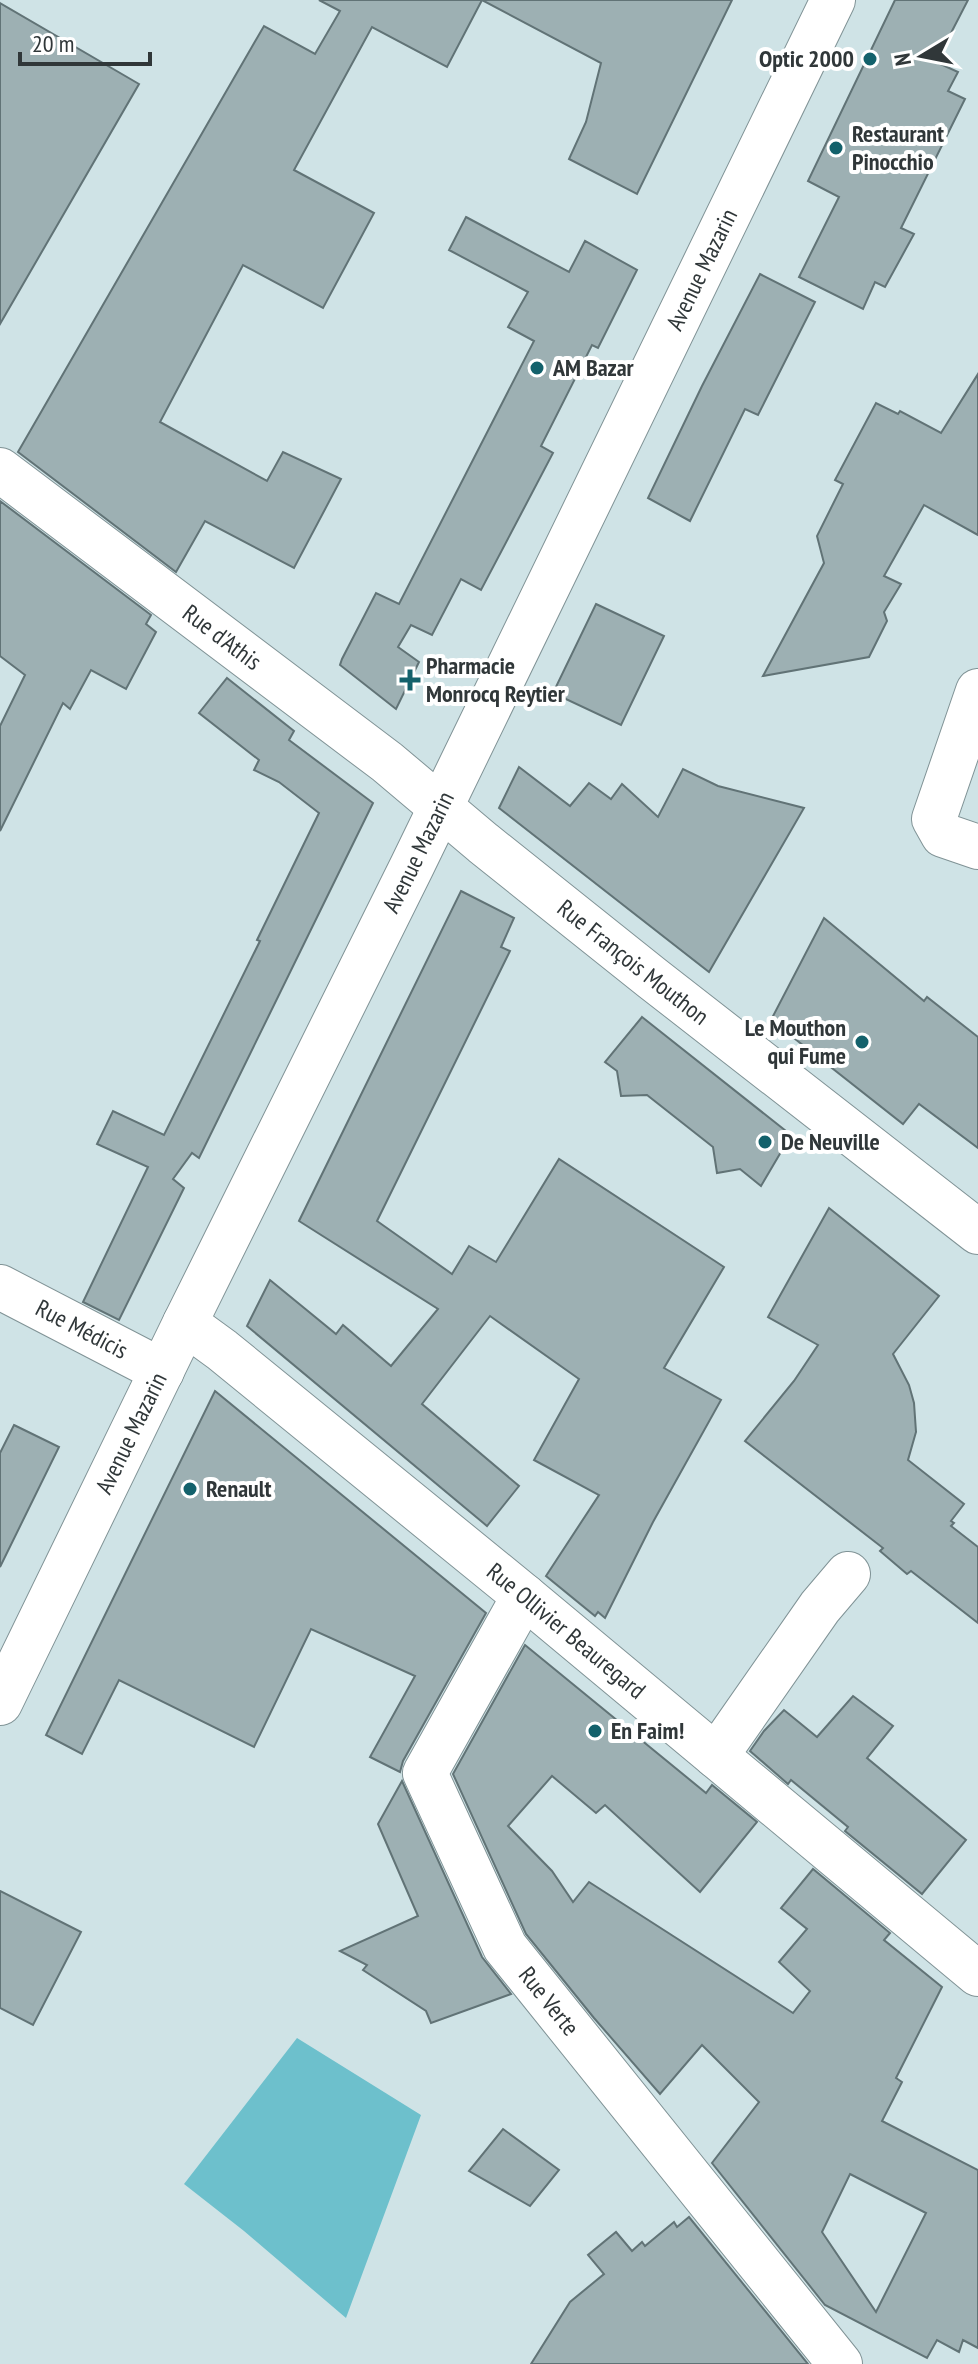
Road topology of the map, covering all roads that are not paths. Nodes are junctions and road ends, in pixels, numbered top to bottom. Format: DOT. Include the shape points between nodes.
graph roads {
  1 [pos="833,0"];
  2 [pos="0,470"];
  3 [pos="978,691"];
  4 [pos="441,806"];
  5 [pos="978,847"];
  6 [pos="978,1232"];
  7 [pos="0,1287"];
  8 [pos="185,1323"];
  9 [pos="162,1371"];
  10 [pos="848,1574"];
  11 [pos="524,1596"];
  12 [pos="0,1703"];
  13 [pos="716,1756"];
  14 [pos="978,1974"];
  15 [pos="840,2364"];
  1 -- 4 [label="street, Avenue Mazarin"];
  2 -- 4 [label="street, Rue d'Athis"];
  3 -- 5 [label="street" via="934,819 943,835"];
  4 -- 6 [label="street, Rue François Mouthon"];
  4 -- 8 [label="street, Avenue Mazarin"];
  7 -- 9 [label="street, Rue Médicis"];
  8 -- 9 [label="street, Avenue Mazarin"];
  8 -- 11 [label="street, Rue Ollivier Beauregard"];
  9 -- 12 [label="street, Avenue Mazarin"];
  10 -- 13 [label="street"];
  11 -- 13 [label="street, Rue Ollivier Beauregard"];
  11 -- 15 [label="street, Rue Verte" via="425,1773 505,1947"];
  13 -- 14 [label="street, Rue Ollivier Beauregard"];
}
